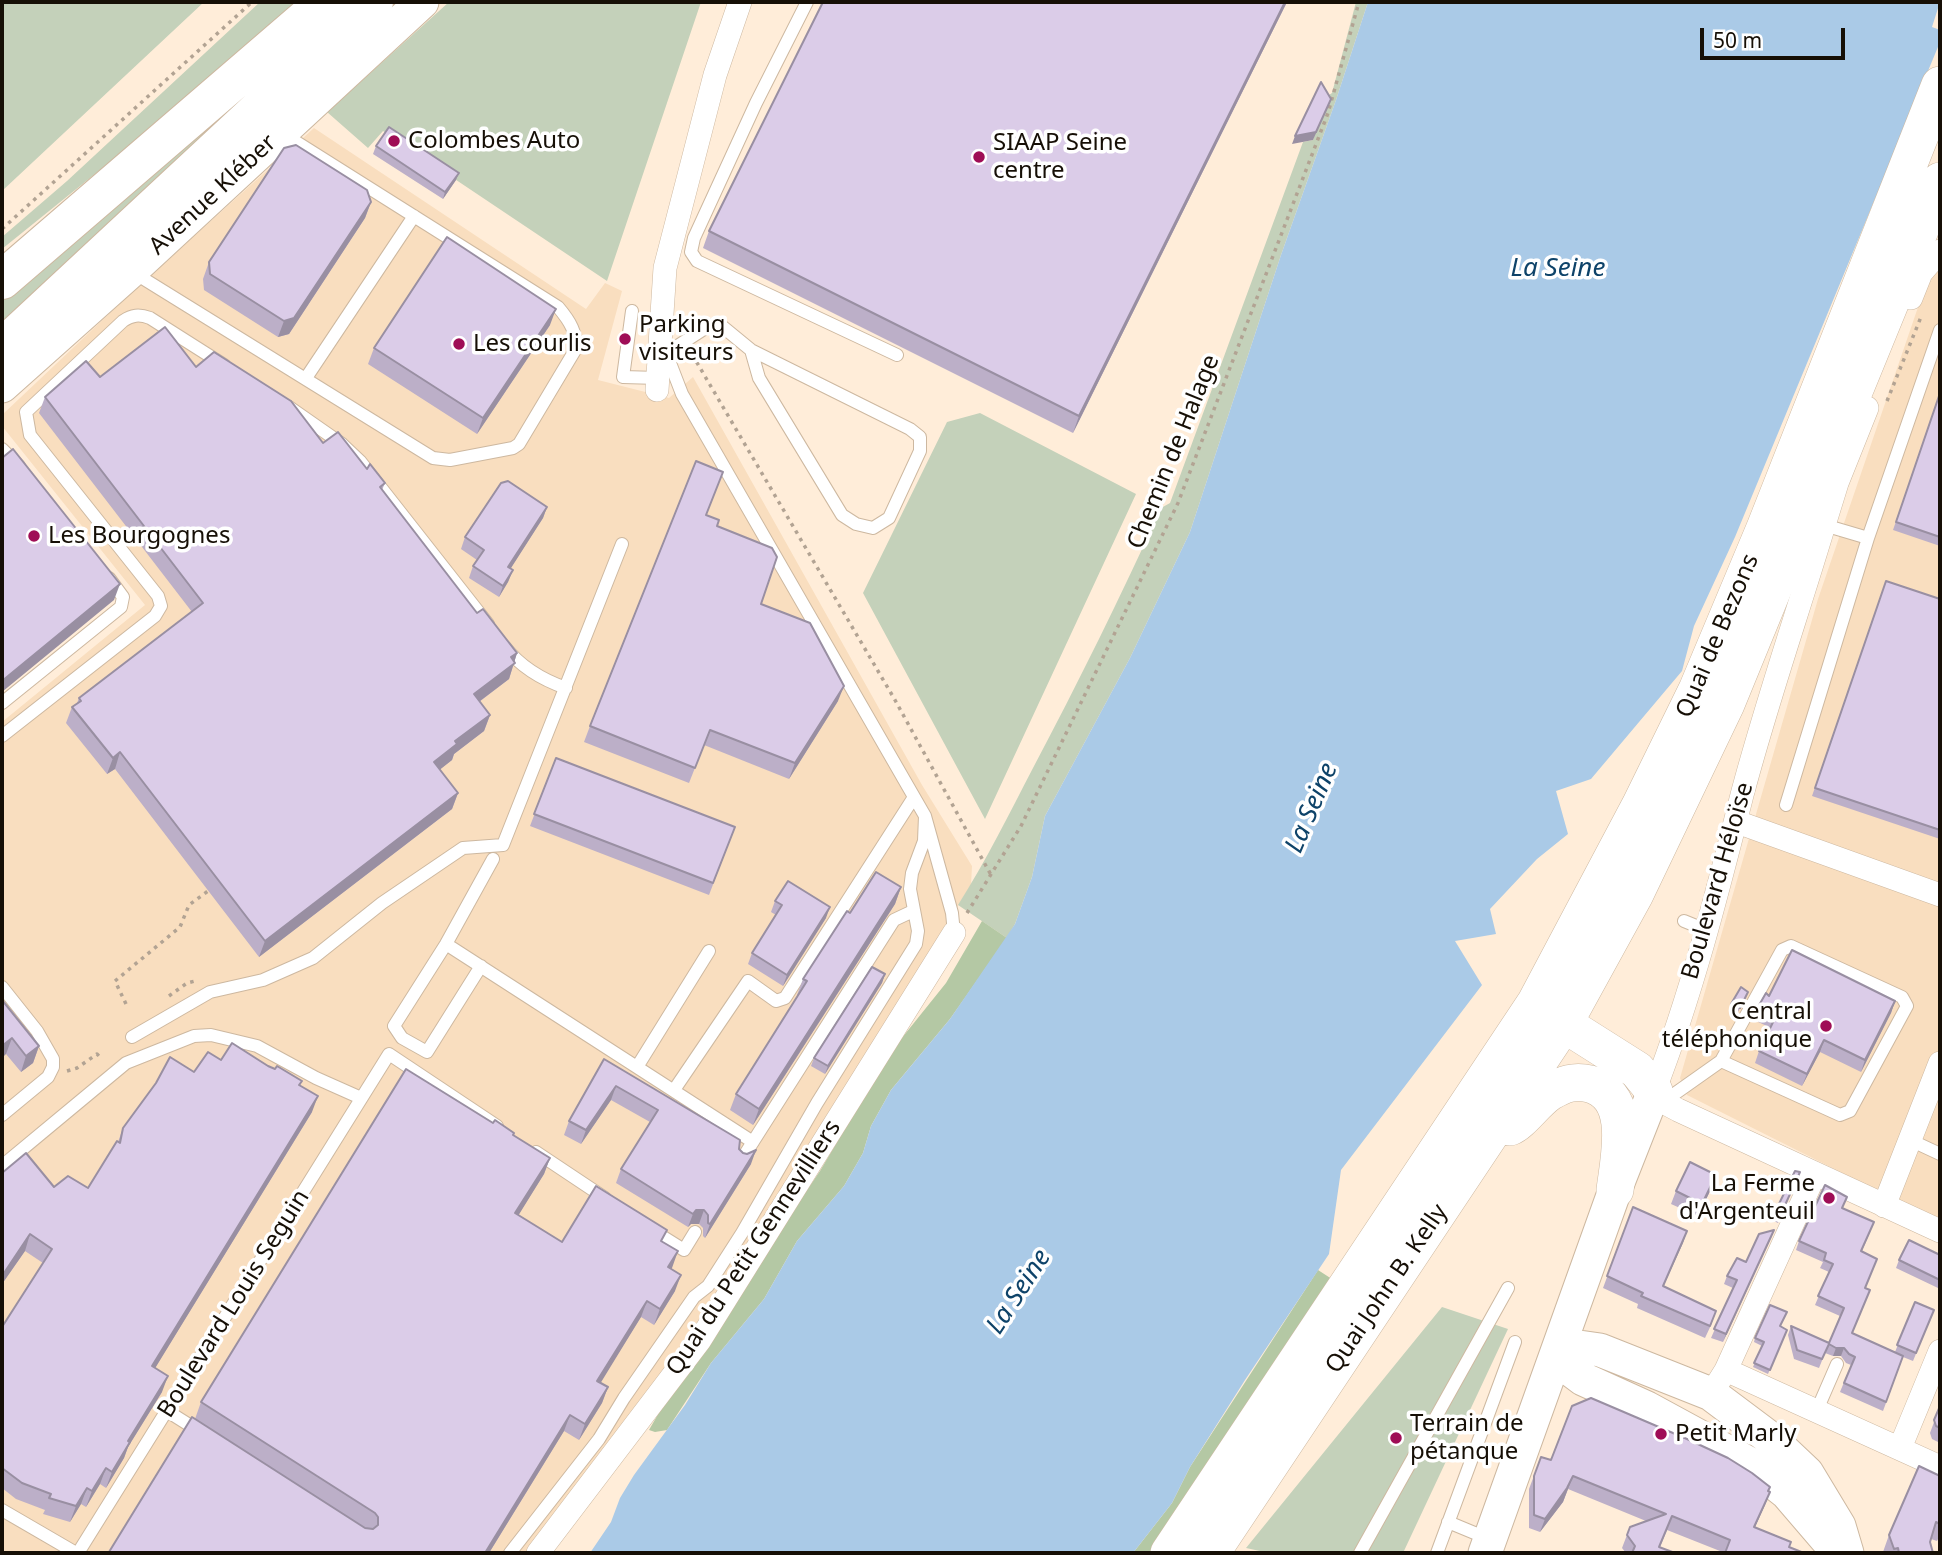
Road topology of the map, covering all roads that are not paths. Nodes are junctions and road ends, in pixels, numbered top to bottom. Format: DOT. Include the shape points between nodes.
graph roads {
  1 [pos="325,2"];
  2 [pos="374,2"];
  3 [pos="422,2"];
  4 [pos="740,2"];
  5 [pos="807,2"];
  6 [pos="1940,85"];
  7 [pos="281,132"];
  8 [pos="1940,181"];
  9 [pos="414,216"];
  10 [pos="1940,251"];
  11 [pos="131,271"];
  12 [pos="2,280"];
  13 [pos="632,311"];
  14 [pos="1940,330"];
  15 [pos="9,342"];
  16 [pos="668,342"];
  17 [pos="751,350"];
  18 [pos="897,355"];
  19 [pos="240,375"];
  20 [pos="306,379"];
  21 [pos="657,384"];
  22 [pos="2,386"];
  23 [pos="275,397"];
  24 [pos="2,449"];
  25 [pos="29,478"];
  26 [pos="1824,524"];
  27 [pos="1868,538"];
  28 [pos="622,544"];
  29 [pos="105,572"];
  30 [pos="566,688"];
  31 [pos="2,703"];
  32 [pos="2,736"];
  33 [pos="914,797"];
  34 [pos="1786,805"];
  35 [pos="925,816"];
  36 [pos="1737,822"];
  37 [pos="493,859"];
  38 [pos="1940,895"];
  39 [pos="913,911"];
  40 [pos="1684,920"];
  41 [pos="1706,930"];
  42 [pos="954,933"];
  43 [pos="446,944"];
  44 [pos="709,951"];
  45 [pos="481,966"];
  46 [pos="1547,980"];
  47 [pos="2,986"];
  48 [pos="1563,1024"];
  49 [pos="1513,1036"];
  50 [pos="132,1037"];
  51 [pos="1721,1061"];
  52 [pos="1940,1063"];
  53 [pos="638,1067"];
  54 [pos="674,1090"];
  55 [pos="1659,1097"];
  56 [pos="361,1098"];
  57 [pos="2,1115"];
  58 [pos="1492,1133"];
  59 [pos="1910,1140"];
  60 [pos="753,1142"];
  61 [pos="1940,1154"];
  62 [pos="1435,1156"];
  63 [pos="743,1159"];
  64 [pos="2,1166"];
  65 [pos="1815,1174"];
  66 [pos="1615,1190"];
  67 [pos="615,1205"];
  68 [pos="1884,1206"];
  69 [pos="638,1220"];
  70 [pos="1940,1231"];
  71 [pos="695,1232"];
  72 [pos="1508,1288"];
  73 [pos="1515,1342"];
  74 [pos="1558,1350"];
  75 [pos="1940,1351"];
  76 [pos="1837,1364"];
  77 [pos="1718,1382"];
  78 [pos="1647,1408"];
  79 [pos="1816,1410"];
  80 [pos="167,1411"];
  81 [pos="213,1441"];
  82 [pos="1900,1448"];
  83 [pos="1940,1467"];
  84 [pos="2,1510"];
  85 [pos="1448,1522"];
  86 [pos="1487,1546"];
  87 [pos="77,1553"];
  88 [pos="510,1553"];
  89 [pos="538,1553"];
  90 [pos="1169,1553"];
  91 [pos="1211,1553"];
  92 [pos="1360,1553"];
  93 [pos="1437,1553"];
  94 [pos="1838,1553"];
  95 [pos="1847,1553"];
  1 -- 12 [label="highway"];
  2 -- 15 [label="highway"];
  3 -- 7 [label="main road, Avenue Kléber"];
  4 -- 16 [label="street" via="715,75 665,268"];
  5 -- 18 [label="lane" via="750,115 691,252 697,261"];
  6 -- 46 [label="main road, Quai de Bezons" via="1697,691"];
  7 -- 9 [label="lane"];
  7 -- 11 [label="main road, Avenue Kléber"];
  8 -- 48 [label="main road, Quai de Bezons" via="1726,704 1635,894"];
  9 -- 20 [label="lane"];
  9 -- 20 [label="lane" via="558,307 573,329 574,352 519,444 450,460 433,458"];
  10 -- 26 [label="street, Boulevard Héloïse" via="1922,273"];
  11 -- 20 [label="lane"];
  11 -- 22 [label="main road, Avenue Kléber"];
  13 -- 21 [label="lane" via="623,377"];
  14 -- 27 [label="lane"];
  16 -- 17 [label="lane" via="710,325 723,327"];
  16 -- 21 [label="street"];
  16 -- 33 [label="lane" via="682,394"];
  17 -- 17 [label="lane" via="920,437 920,451 889,518 873,528 842,515 759,378"];
  19 -- 32 [label="lane" via="150,318 132,316 29,407 30,435 158,596 161,606 155,616"];
  23 -- 30 [label="lane" via="359,461 509,653"];
  24 -- 25 [label="lane"];
  26 -- 27 [label="lane"];
  26 -- 36 [label="street, Boulevard Héloïse"];
  27 -- 34 [label="lane"];
  28 -- 30 [label="lane"];
  29 -- 31 [label="lane" via="121,593 121,607"];
  30 -- 50 [label="lane" via="503,845 463,848 382,902 313,958 262,981 210,992"];
  33 -- 35 [label="lane"];
  33 -- 54 [label="lane" via="785,998 776,1001 748,981"];
  35 -- 39 [label="lane" via="924,841 912,873"];
  35 -- 42 [label="lane"];
  36 -- 38 [label="street"];
  36 -- 41 [label="street, Boulevard Héloïse"];
  37 -- 43 [label="lane"];
  39 -- 60 [label="lane" via="894,920"];
  39 -- 88 [label="lane" via="916,944 743,1233 599,1439"];
  40 -- 41 [label="lane"];
  41 -- 55 [label="street, Boulevard Héloïse"];
  42 -- 89 [label="street, Quai du Petit Gennevilliers" via="700,1340"];
  43 -- 45 [label="lane"];
  43 -- 45 [label="lane" via="394,1026 402,1038 427,1052"];
  44 -- 53 [label="lane"];
  45 -- 53 [label="lane"];
  46 -- 48 [label="main road"];
  46 -- 49 [label="main road, Quai de Bezons"];
  47 -- 57 [label="lane" via="53,1059 48,1077"];
  48 -- 49 [label="main road" via="1533,1026"];
  48 -- 55 [label="main road" via="1637,1070"];
  48 -- 58 [label="main road, Quai John B. Kelly"];
  49 -- 62 [label="main road, Quai de Bezons"];
  51 -- 51 [label="lane" via="1840,1115 1850,1111 1907,1006 1902,997 1791,946 1782,950"];
  51 -- 55 [label="lane"];
  52 -- 59 [label="street"];
  53 -- 54 [label="lane"];
  54 -- 60 [label="lane"];
  55 -- 65 [label="street"];
  55 -- 66 [label="main road, Boulevard Héloïse"];
  56 -- 64 [label="lane" via="257,1046 211,1035 194,1036 126,1063"];
  56 -- 67 [label="lane, Boulevard Louis Seguin" via="388,1054"];
  56 -- 80 [label="lane, Boulevard Louis Seguin"];
  58 -- 66 [label="main road" via="1517,1125 1536,1102 1562,1086 1576,1081 1595,1086 1612,1100 1619,1115 1622,1140"];
  58 -- 91 [label="main road, Quai John B. Kelly"];
  59 -- 61 [label="lane"];
  59 -- 68 [label="street"];
  60 -- 63 [label="lane"];
  62 -- 90 [label="main road, Quai John B. Kelly"];
  65 -- 68 [label="street"];
  65 -- 77 [label="street"];
  66 -- 74 [label="main road, Boulevard Héloïse"];
  68 -- 70 [label="street"];
  69 -- 71 [label="lane" via="684,1250"];
  72 -- 92 [label="lane"];
  73 -- 85 [label="lane"];
  74 -- 77 [label="main road" via="1600,1350"];
  74 -- 78 [label="main road" via="1567,1367 1583,1379"];
  74 -- 86 [label="main road, Boulevard Héloïse"];
  75 -- 82 [label="street"];
  76 -- 79 [label="lane"];
  77 -- 78 [label="main road" via="1685,1409"];
  77 -- 79 [label="street"];
  77 -- 95 [label="main road" via="1807,1473 1839,1525"];
  78 -- 94 [label="main road" via="1750,1464 1787,1493"];
  79 -- 82 [label="street"];
  80 -- 81 [label="lane"];
  80 -- 87 [label="lane, Boulevard Louis Seguin"];
  82 -- 83 [label="street"];
  84 -- 87 [label="lane"];
  85 -- 86 [label="lane"];
  85 -- 93 [label="lane"];
}
